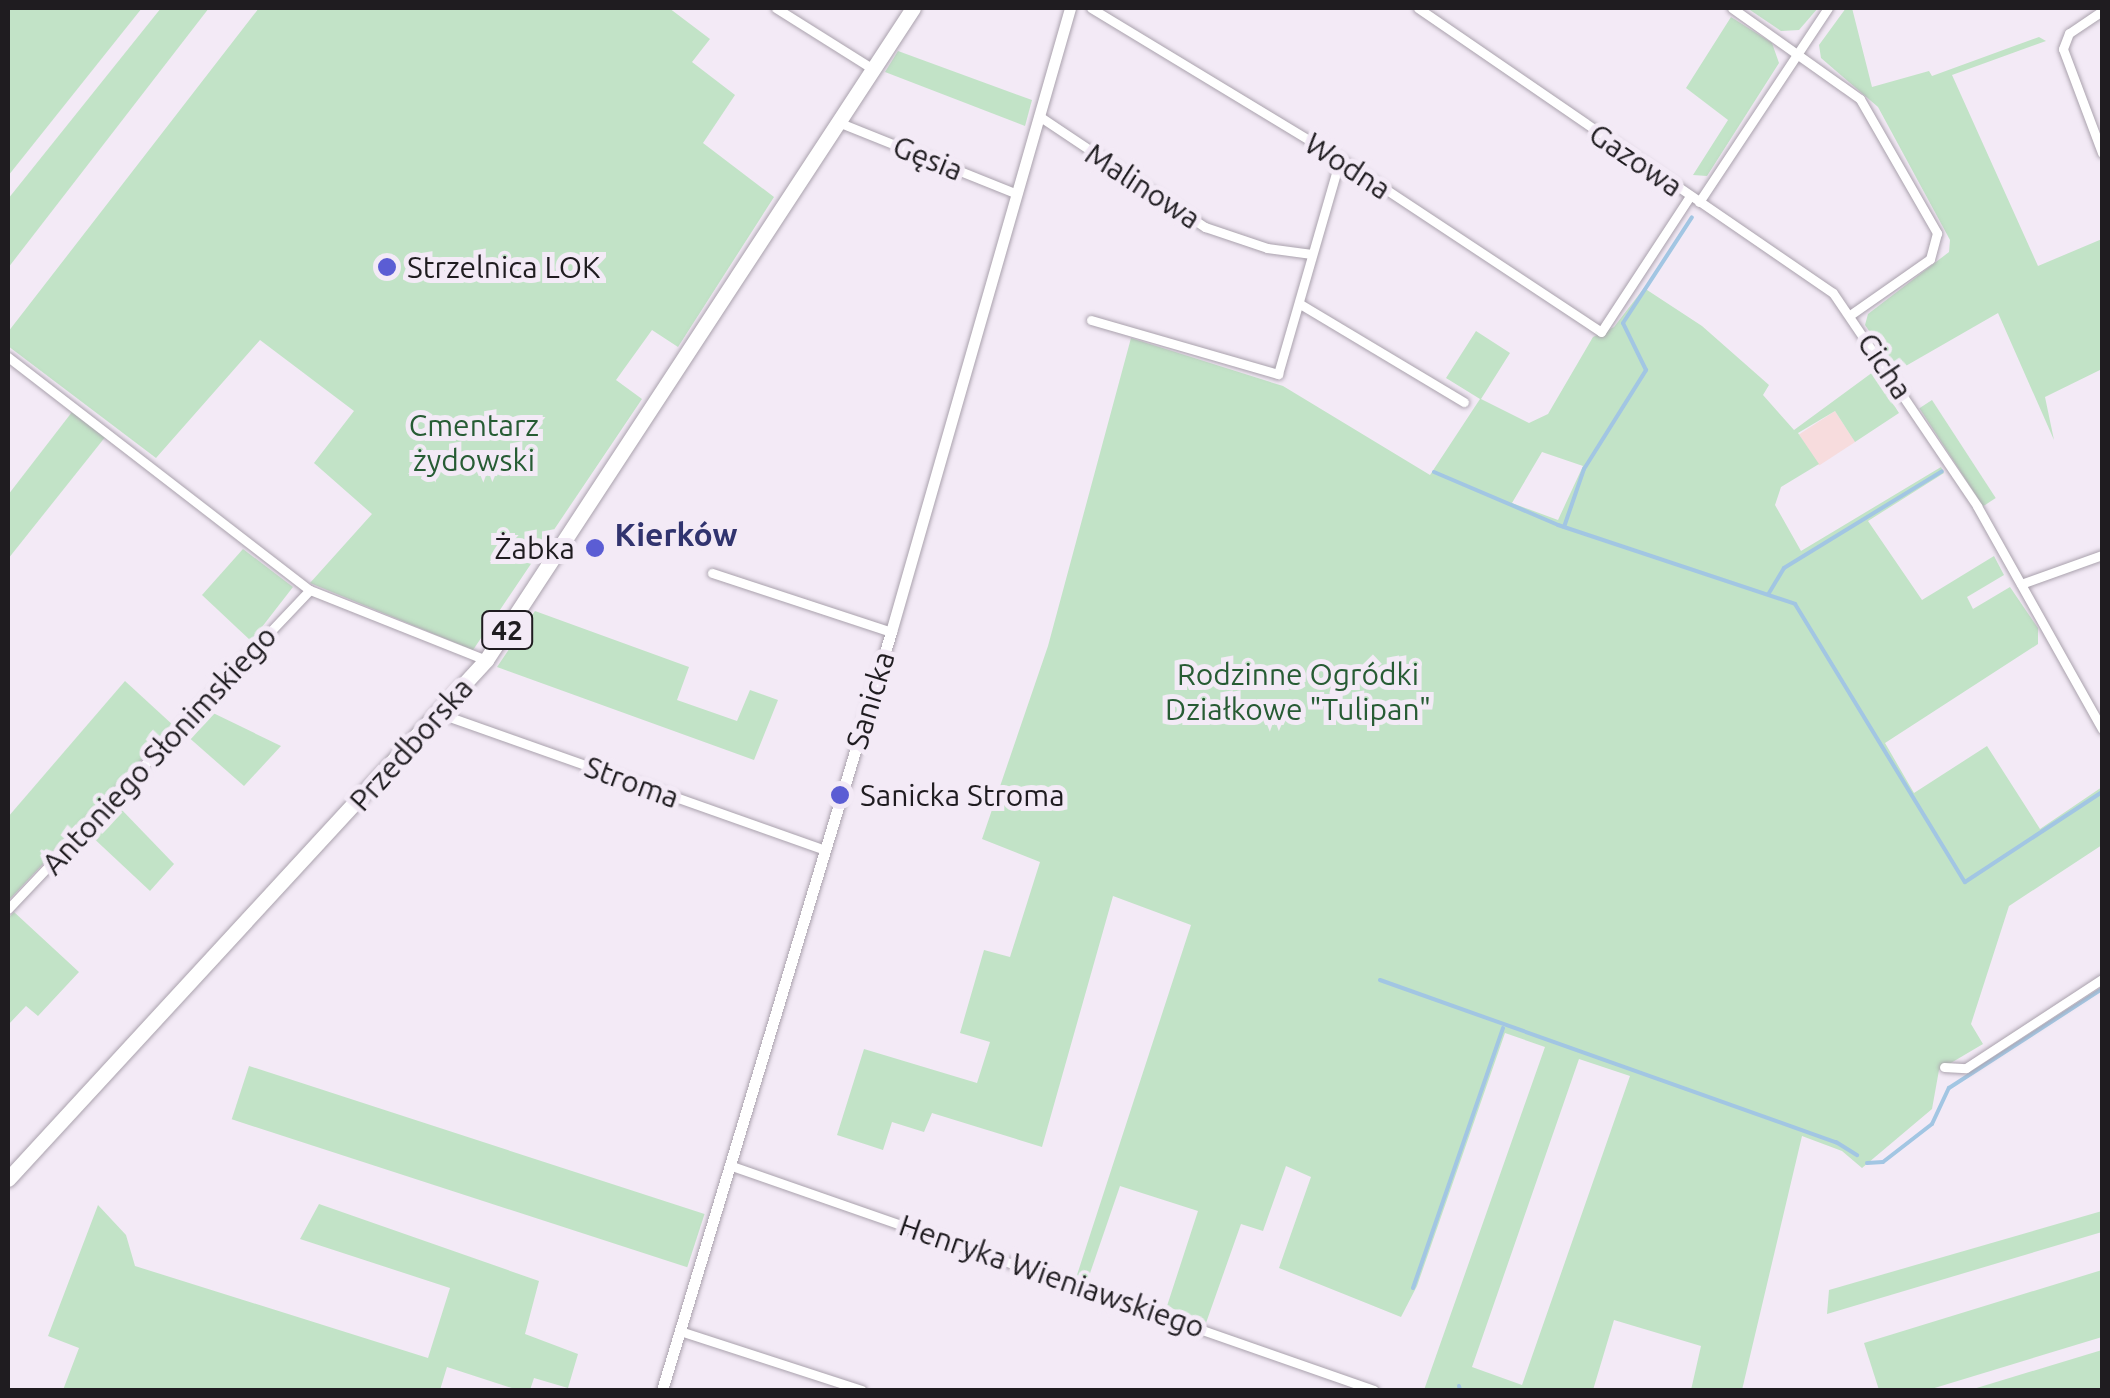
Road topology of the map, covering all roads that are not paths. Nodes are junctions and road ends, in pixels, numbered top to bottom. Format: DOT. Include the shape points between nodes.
graph roads {
  1 [pos="776,8"];
  2 [pos="913,8"];
  3 [pos="1070,8"];
  4 [pos="1091,8"];
  5 [pos="1418,8"];
  6 [pos="1732,8"];
  7 [pos="1828,8"];
  8 [pos="2102,11"];
  9 [pos="1798,50"];
  10 [pos="873,69"];
  11 [pos="1040,116"];
  12 [pos="838,122"];
  13 [pos="2102,153"];
  14 [pos="1340,159"];
  15 [pos="1017,194"];
  16 [pos="1694,198"];
  17 [pos="1312,254"];
  18 [pos="1300,304"];
  19 [pos="1850,315"];
  20 [pos="1090,320"];
  21 [pos="8,357"];
  22 [pos="1464,402"];
  23 [pos="2102,556"];
  24 [pos="712,573"];
  25 [pos="2020,584"];
  26 [pos="310,590"];
  27 [pos="891,632"];
  28 [pos="486,660"];
  29 [pos="440,714"];
  30 [pos="2102,729"];
  31 [pos="824,850"];
  32 [pos="8,909"];
  33 [pos="2102,979"];
  34 [pos="1944,1067"];
  35 [pos="730,1165"];
  36 [pos="8,1179"];
  37 [pos="680,1331"];
  38 [pos="662,1390"];
  39 [pos="862,1390"];
  40 [pos="1374,1390"];
  1 -- 10 [label="street"];
  2 -- 10 [label="main road, Przedborska / 42"];
  3 -- 11 [label="street, Sanicka"];
  4 -- 14 [label="street, Wodna"];
  5 -- 16 [label="street, Gazowa"];
  6 -- 9 [label="street, Cicha"];
  7 -- 9 [label="street"];
  8 -- 13 [label="street" via="2064,40 2069,72"];
  9 -- 16 [label="street"];
  9 -- 19 [label="street, Cicha" via="1865,105 1937,233 1930,259"];
  10 -- 12 [label="main road, Przedborska / 42"];
  11 -- 15 [label="street, Sanicka"];
  11 -- 17 [label="street, Malinowa" via="1204,227 1266,248"];
  12 -- 15 [label="street, Gęsia"];
  12 -- 28 [label="main road, Przedborska / 42"];
  14 -- 16 [label="street, Wodna" via="1601,332"];
  14 -- 17 [label="street"];
  15 -- 27 [label="street, Sanicka"];
  16 -- 19 [label="street, Gazowa" via="1823,284"];
  17 -- 18 [label="street"];
  18 -- 20 [label="street" via="1278,374"];
  18 -- 22 [label="street"];
  19 -- 25 [label="street, Cicha"];
  21 -- 26 [label="street"];
  23 -- 25 [label="street"];
  24 -- 27 [label="street"];
  25 -- 30 [label="street, Cicha"];
  26 -- 28 [label="street"];
  26 -- 32 [label="street, Antoniego Słonimskiego"];
  27 -- 31 [label="street, Sanicka"];
  28 -- 29 [label="main road, Przedborska / 42"];
  29 -- 31 [label="street, Stroma"];
  29 -- 36 [label="main road, Przedborska / 42"];
  31 -- 35 [label="street, Sanicka"];
  33 -- 34 [label="street" via="1966,1068"];
  35 -- 37 [label="street, Sanicka"];
  35 -- 40 [label="street, Henryka Wieniawskiego"];
  37 -- 38 [label="street, Sanicka"];
  37 -- 39 [label="street"];
}
